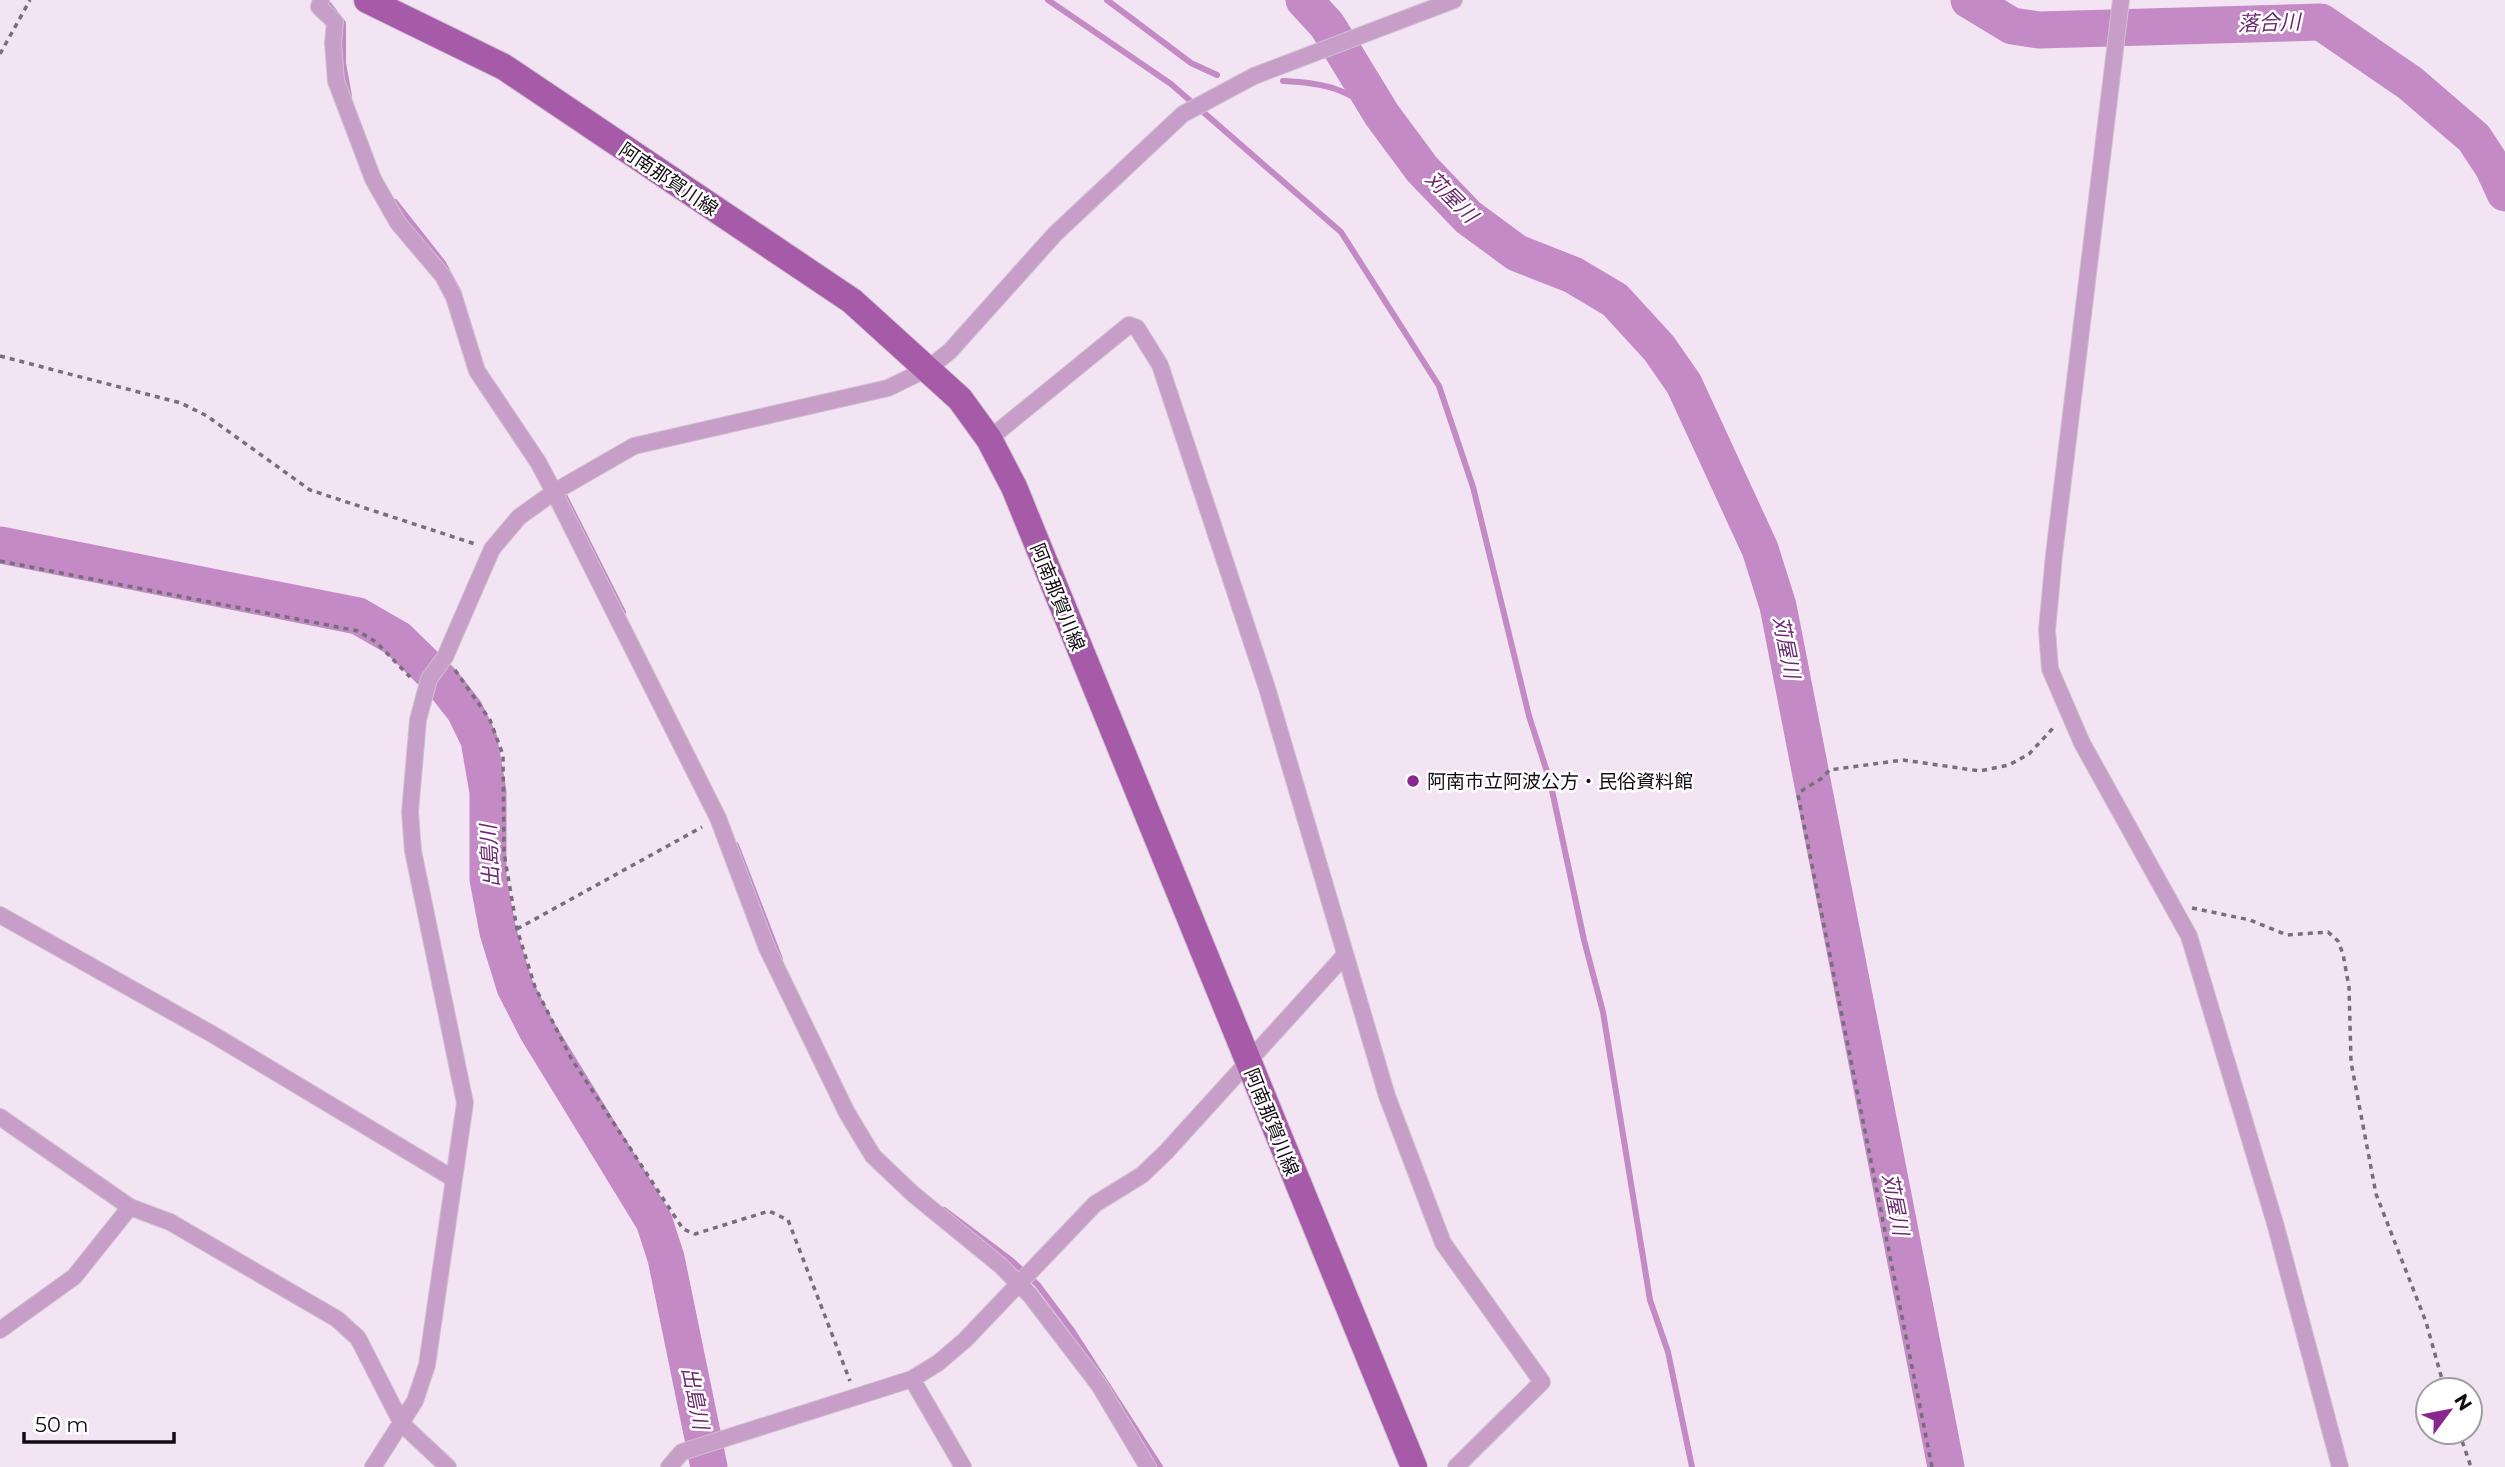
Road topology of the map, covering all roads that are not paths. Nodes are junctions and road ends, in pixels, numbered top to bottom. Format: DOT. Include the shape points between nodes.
graph roads {
  1 [pos="321,0"];
  2 [pos="368,0"];
  3 [pos="1454,0"];
  4 [pos="2121,0"];
  5 [pos="929,368"];
  6 [pos="989,439"];
  7 [pos="559,489"];
  8 [pos="0,915"];
  9 [pos="1345,955"];
  10 [pos="1248,1061"];
  11 [pos="0,1118"];
  12 [pos="454,1179"];
  13 [pos="130,1207"];
  14 [pos="1024,1277"];
  15 [pos="0,1330"];
  16 [pos="912,1379"];
  17 [pos="402,1424"];
  18 [pos="373,1467"];
  19 [pos="448,1467"];
  20 [pos="669,1467"];
  21 [pos="963,1467"];
  22 [pos="1148,1467"];
  23 [pos="1413,1467"];
  24 [pos="1456,1467"];
  25 [pos="2340,1467"];
  1 -- 7 [label="street" via="319,7 335,22 336,81 373,179 398,223 443,276 477,371"];
  2 -- 5 [label="main road, 阿南那賀川線" via="504,67 852,301"];
  3 -- 5 [label="street" via="1254,76 1183,114 1055,233 950,351"];
  4 -- 25 [label="street" via="2047,630 2050,668 2082,743 2176,909 2202,975 2272,1210"];
  5 -- 6 [label="main road, 阿南那賀川線" via="960,399"];
  5 -- 7 [label="street" via="888,388 634,446"];
  6 -- 9 [label="street" via="1117,333 1129,325 1137,328 1160,365 1209,508"];
  6 -- 10 [label="main road, 阿南那賀川線" via="1014,487"];
  7 -- 12 [label="street" via="519,517 492,550 425,695 418,720 410,812 413,851 465,1103"];
  7 -- 14 [label="street" via="718,818 767,948 847,1113 873,1156"];
  8 -- 12 [label="street" via="212,1034"];
  9 -- 10 [label="street"];
  9 -- 24 [label="street" via="1387,1096 1443,1243 1542,1382"];
  10 -- 14 [label="street" via="1166,1153 1142,1175 1095,1204"];
  10 -- 23 [label="main road, 阿南那賀川線"];
  11 -- 13 [label="street"];
  12 -- 17 [label="street" via="427,1365"];
  13 -- 15 [label="street" via="74,1277"];
  13 -- 17 [label="street" via="170,1222 337,1319 358,1338"];
  14 -- 16 [label="street" via="965,1340"];
  14 -- 22 [label="street"];
  16 -- 20 [label="street" via="695,1447 682,1452"];
  16 -- 21 [label="street"];
  17 -- 18 [label="street"];
  17 -- 19 [label="street"];
}
